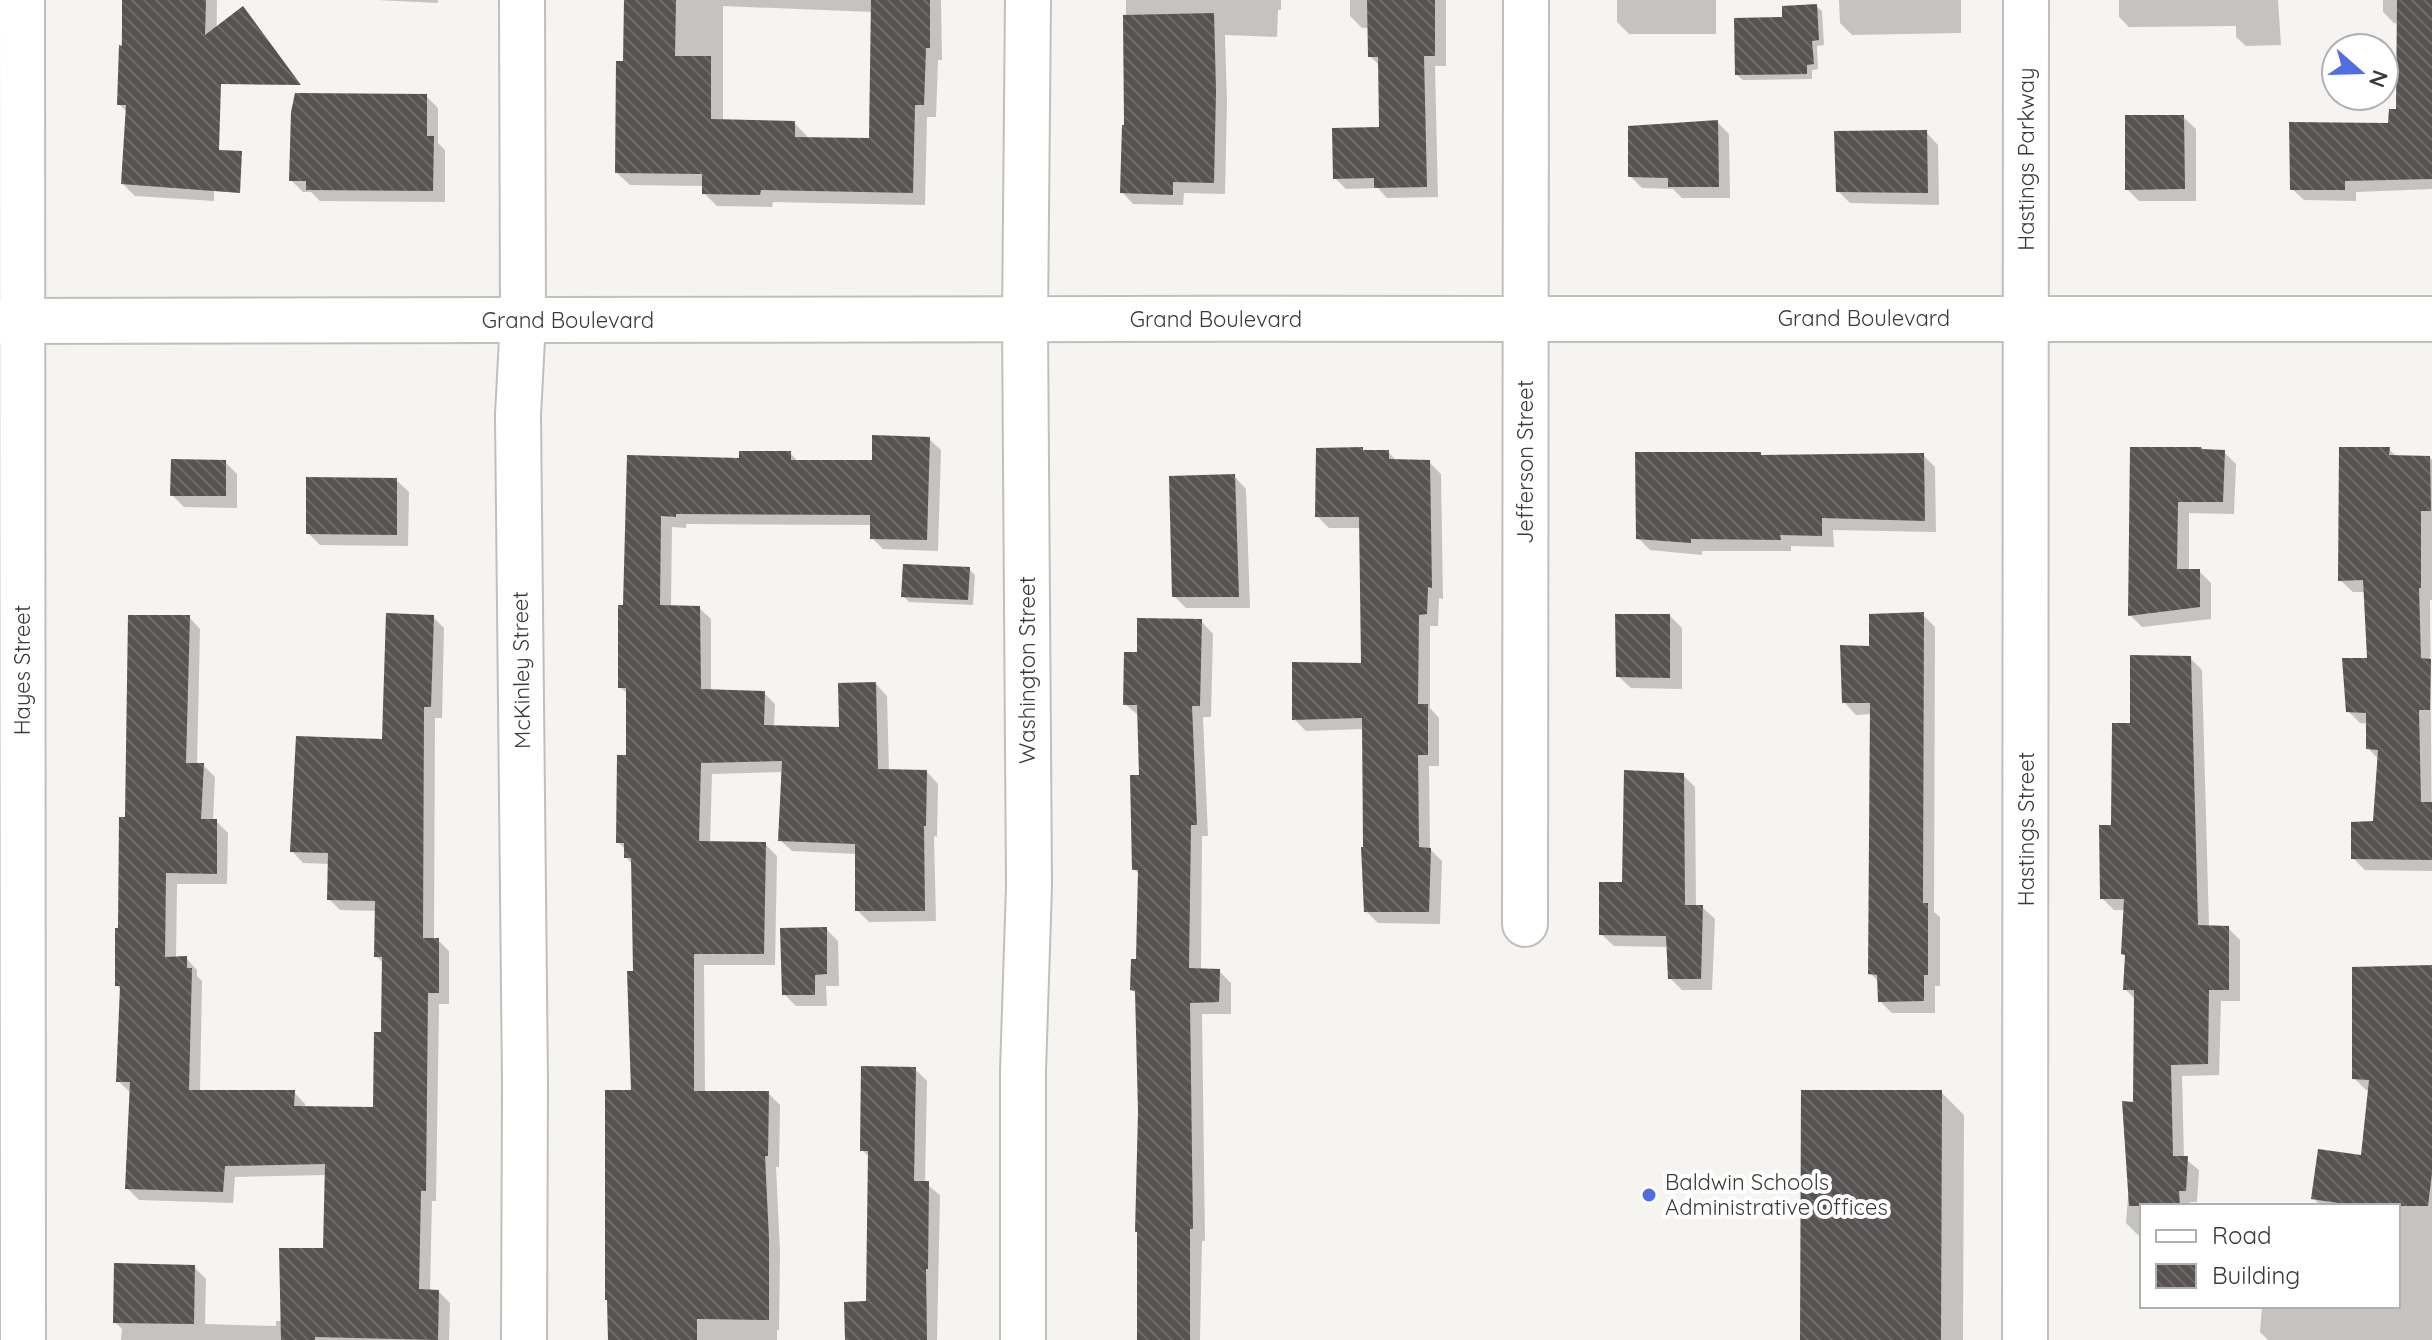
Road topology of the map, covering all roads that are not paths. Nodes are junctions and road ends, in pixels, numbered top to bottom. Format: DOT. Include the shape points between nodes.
graph roads {
  1 [pos="22,0"];
  2 [pos="522,0"];
  3 [pos="1028,0"];
  4 [pos="1526,0"];
  5 [pos="2026,0"];
  6 [pos="1525,317"];
  7 [pos="2026,318"];
  8 [pos="2432,319"];
  9 [pos="523,320"];
  10 [pos="11,321"];
  11 [pos="1025,321"];
  12 [pos="1525,924"];
  13 [pos="16,1334"];
  14 [pos="524,1340"];
  15 [pos="1023,1340"];
  16 [pos="2025,1340"];
  1 -- 10 [label="street, Hayes Street"];
  2 -- 9 [label="street, McKinley Street"];
  3 -- 11 [label="street, Washington Street"];
  4 -- 6 [label="street, Jefferson Street"];
  5 -- 7 [label="street, Hastings Parkway"];
  6 -- 7 [label="street, Grand Boulevard"];
  6 -- 11 [label="street, Grand Boulevard"];
  6 -- 12 [label="street, Jefferson Street"];
  7 -- 8 [label="street, Grand Boulevard"];
  7 -- 16 [label="street, Hastings Street"];
  9 -- 10 [label="street, Grand Boulevard"];
  9 -- 11 [label="street, Grand Boulevard"];
  9 -- 14 [label="street, McKinley Street" via="518,431"];
  10 -- 13 [label="street, Hayes Street"];
  11 -- 15 [label="street, Washington Street" via="1029,886"];
}
